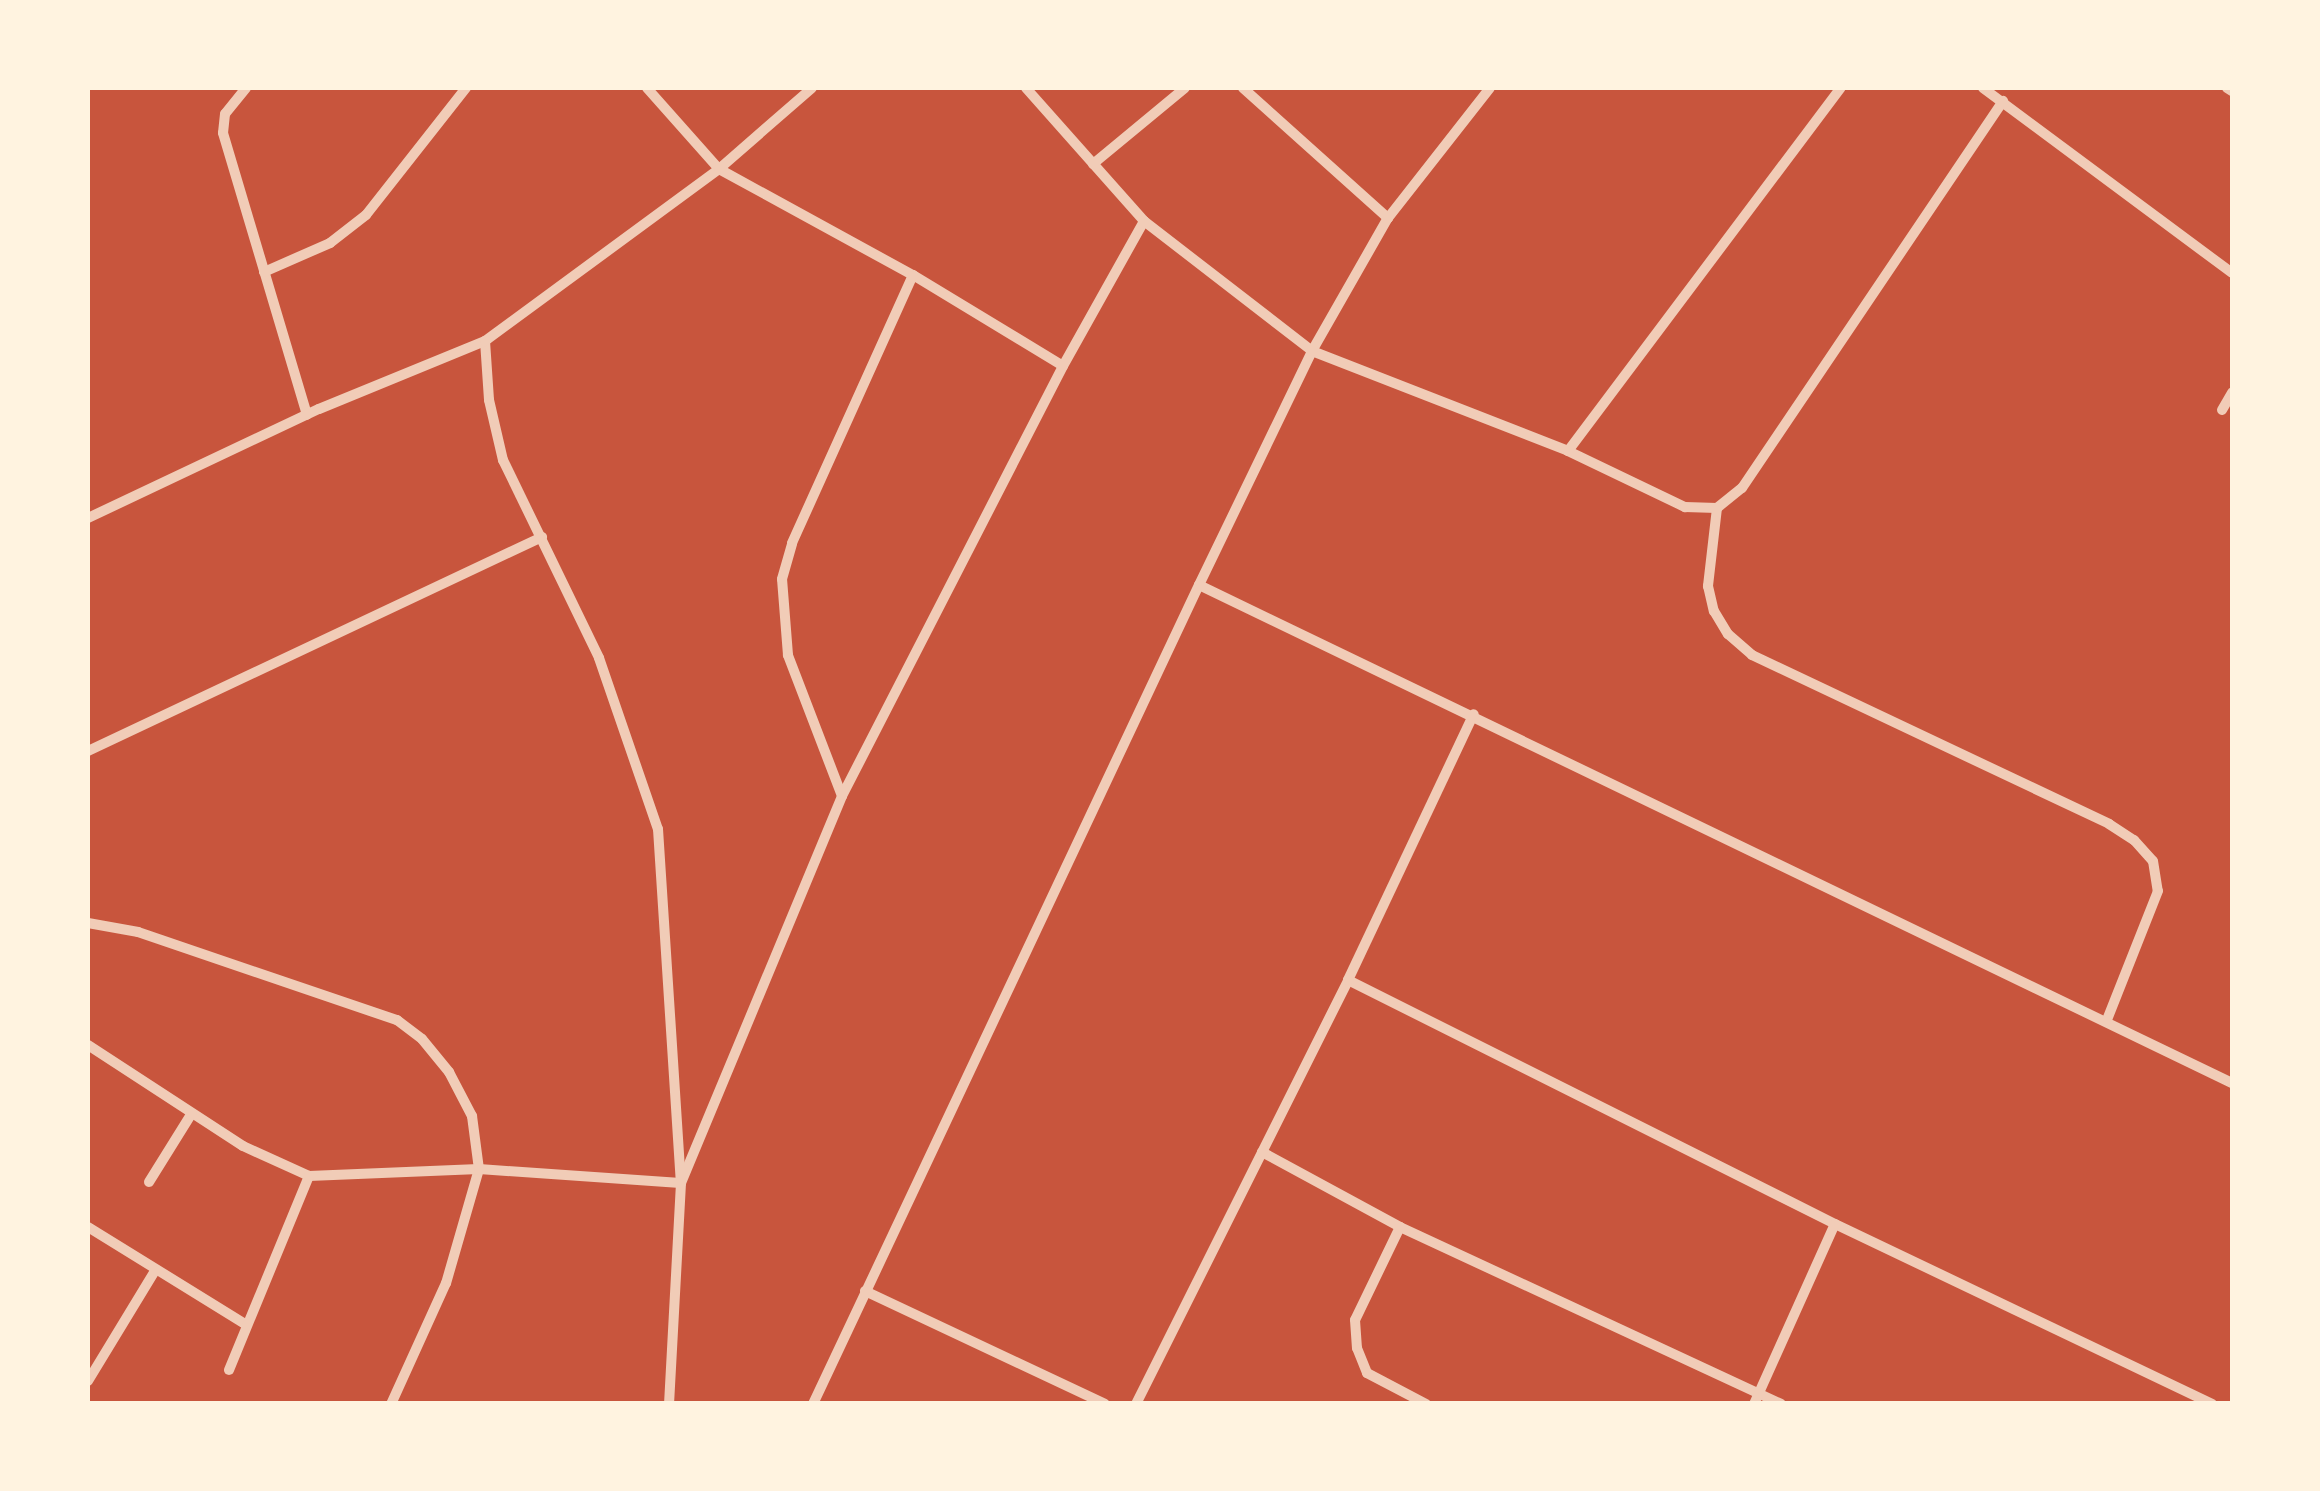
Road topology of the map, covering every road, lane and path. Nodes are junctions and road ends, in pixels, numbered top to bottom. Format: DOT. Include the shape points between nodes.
graph roads {
  1 [pos="246,88"];
  2 [pos="466,88"];
  3 [pos="648,88"];
  4 [pos="812,88"];
  5 [pos="1026,88"];
  6 [pos="1185,88"];
  7 [pos="1243,88"];
  8 [pos="1490,88"];
  9 [pos="1841,88"];
  10 [pos="1983,88"];
  11 [pos="2003,102"];
  12 [pos="1094,164"];
  13 [pos="719,168"];
  14 [pos="1388,218"];
  15 [pos="1144,221"];
  16 [pos="264,272"];
  17 [pos="2232,273"];
  18 [pos="913,275"];
  19 [pos="484,341"];
  20 [pos="1312,350"];
  21 [pos="1063,366"];
  22 [pos="2232,393"];
  23 [pos="2222,410"];
  24 [pos="306,415"];
  25 [pos="1568,451"];
  26 [pos="1717,508"];
  27 [pos="88,518"];
  28 [pos="542,537"];
  29 [pos="1199,585"];
  30 [pos="1474,714"];
  31 [pos="88,751"];
  32 [pos="842,796"];
  33 [pos="88,923"];
  34 [pos="1348,980"];
  35 [pos="2108,1020"];
  36 [pos="88,1045"];
  37 [pos="2232,1083"];
  38 [pos="192,1113"];
  39 [pos="1262,1152"];
  40 [pos="478,1169"];
  41 [pos="310,1176"];
  42 [pos="149,1182"];
  43 [pos="681,1183"];
  44 [pos="1835,1224"];
  45 [pos="88,1227"];
  46 [pos="1400,1227"];
  47 [pos="155,1271"];
  48 [pos="865,1290"];
  49 [pos="244,1324"];
  50 [pos="229,1370"];
  51 [pos="88,1381"];
  52 [pos="1760,1391"];
  53 [pos="2207,1403"];
  54 [pos="391,1404"];
  55 [pos="669,1404"];
  56 [pos="814,1404"];
  57 [pos="1105,1404"];
  58 [pos="1136,1404"];
  59 [pos="1426,1404"];
  60 [pos="1754,1404"];
  61 [pos="1780,1404"];
  1 -- 16 [label="street" via="225,114 223,133"];
  2 -- 16 [label="street" via="366,215 330,244"];
  3 -- 13 [label="street"];
  4 -- 13 [label="street"];
  5 -- 12 [label="street"];
  6 -- 12 [label="street"];
  7 -- 14 [label="street"];
  8 -- 14 [label="street"];
  9 -- 25 [label="street"];
  10 -- 11 [label="street"];
  11 -- 17 [label="street"];
  11 -- 26 [label="street" via="1742,488"];
  12 -- 15 [label="street"];
  13 -- 18 [label="street"];
  13 -- 19 [label="street"];
  14 -- 20 [label="street"];
  15 -- 20 [label="street"];
  15 -- 21 [label="street"];
  16 -- 24 [label="street"];
  18 -- 21 [label="street"];
  18 -- 32 [label="street" via="792,543 782,579 788,655"];
  19 -- 24 [label="street"];
  19 -- 28 [label="street" via="495,435"];
  20 -- 25 [label="street"];
  20 -- 29 [label="street"];
  21 -- 32 [label="street"];
  22 -- 23 [label="street"];
  24 -- 27 [label="street"];
  25 -- 26 [label="street" via="1684,507"];
  26 -- 35 [label="street" via="1708,586 1728,634 1752,655 2109,824 2152,861 2158,892"];
  28 -- 31 [label="street"];
  28 -- 43 [label="street" via="600,658 658,829"];
  29 -- 30 [label="street"];
  29 -- 48 [label="street"];
  30 -- 34 [label="street"];
  30 -- 35 [label="street"];
  32 -- 43 [label="street"];
  33 -- 40 [label="street" via="138,932 396,1020 449,1072 472,1116"];
  34 -- 39 [label="street"];
  34 -- 44 [label="street"];
  35 -- 37 [label="street"];
  36 -- 38 [label="street"];
  38 -- 41 [label="street" via="243,1146"];
  38 -- 42 [label="street"];
  39 -- 46 [label="street"];
  39 -- 58 [label="street"];
  40 -- 41 [label="street"];
  40 -- 43 [label="street"];
  40 -- 54 [label="street" via="446,1283"];
  41 -- 49 [label="street"];
  43 -- 55 [label="street"];
  44 -- 52 [label="street"];
  44 -- 53 [label="street"];
  45 -- 47 [label="street"];
  46 -- 52 [label="street"];
  46 -- 59 [label="street" via="1355,1320 1357,1348 1367,1373"];
  47 -- 49 [label="street"];
  47 -- 51 [label="street"];
  48 -- 56 [label="street"];
  48 -- 57 [label="street"];
  49 -- 50 [label="street"];
  52 -- 60 [label="street"];
  52 -- 61 [label="street"];
}
